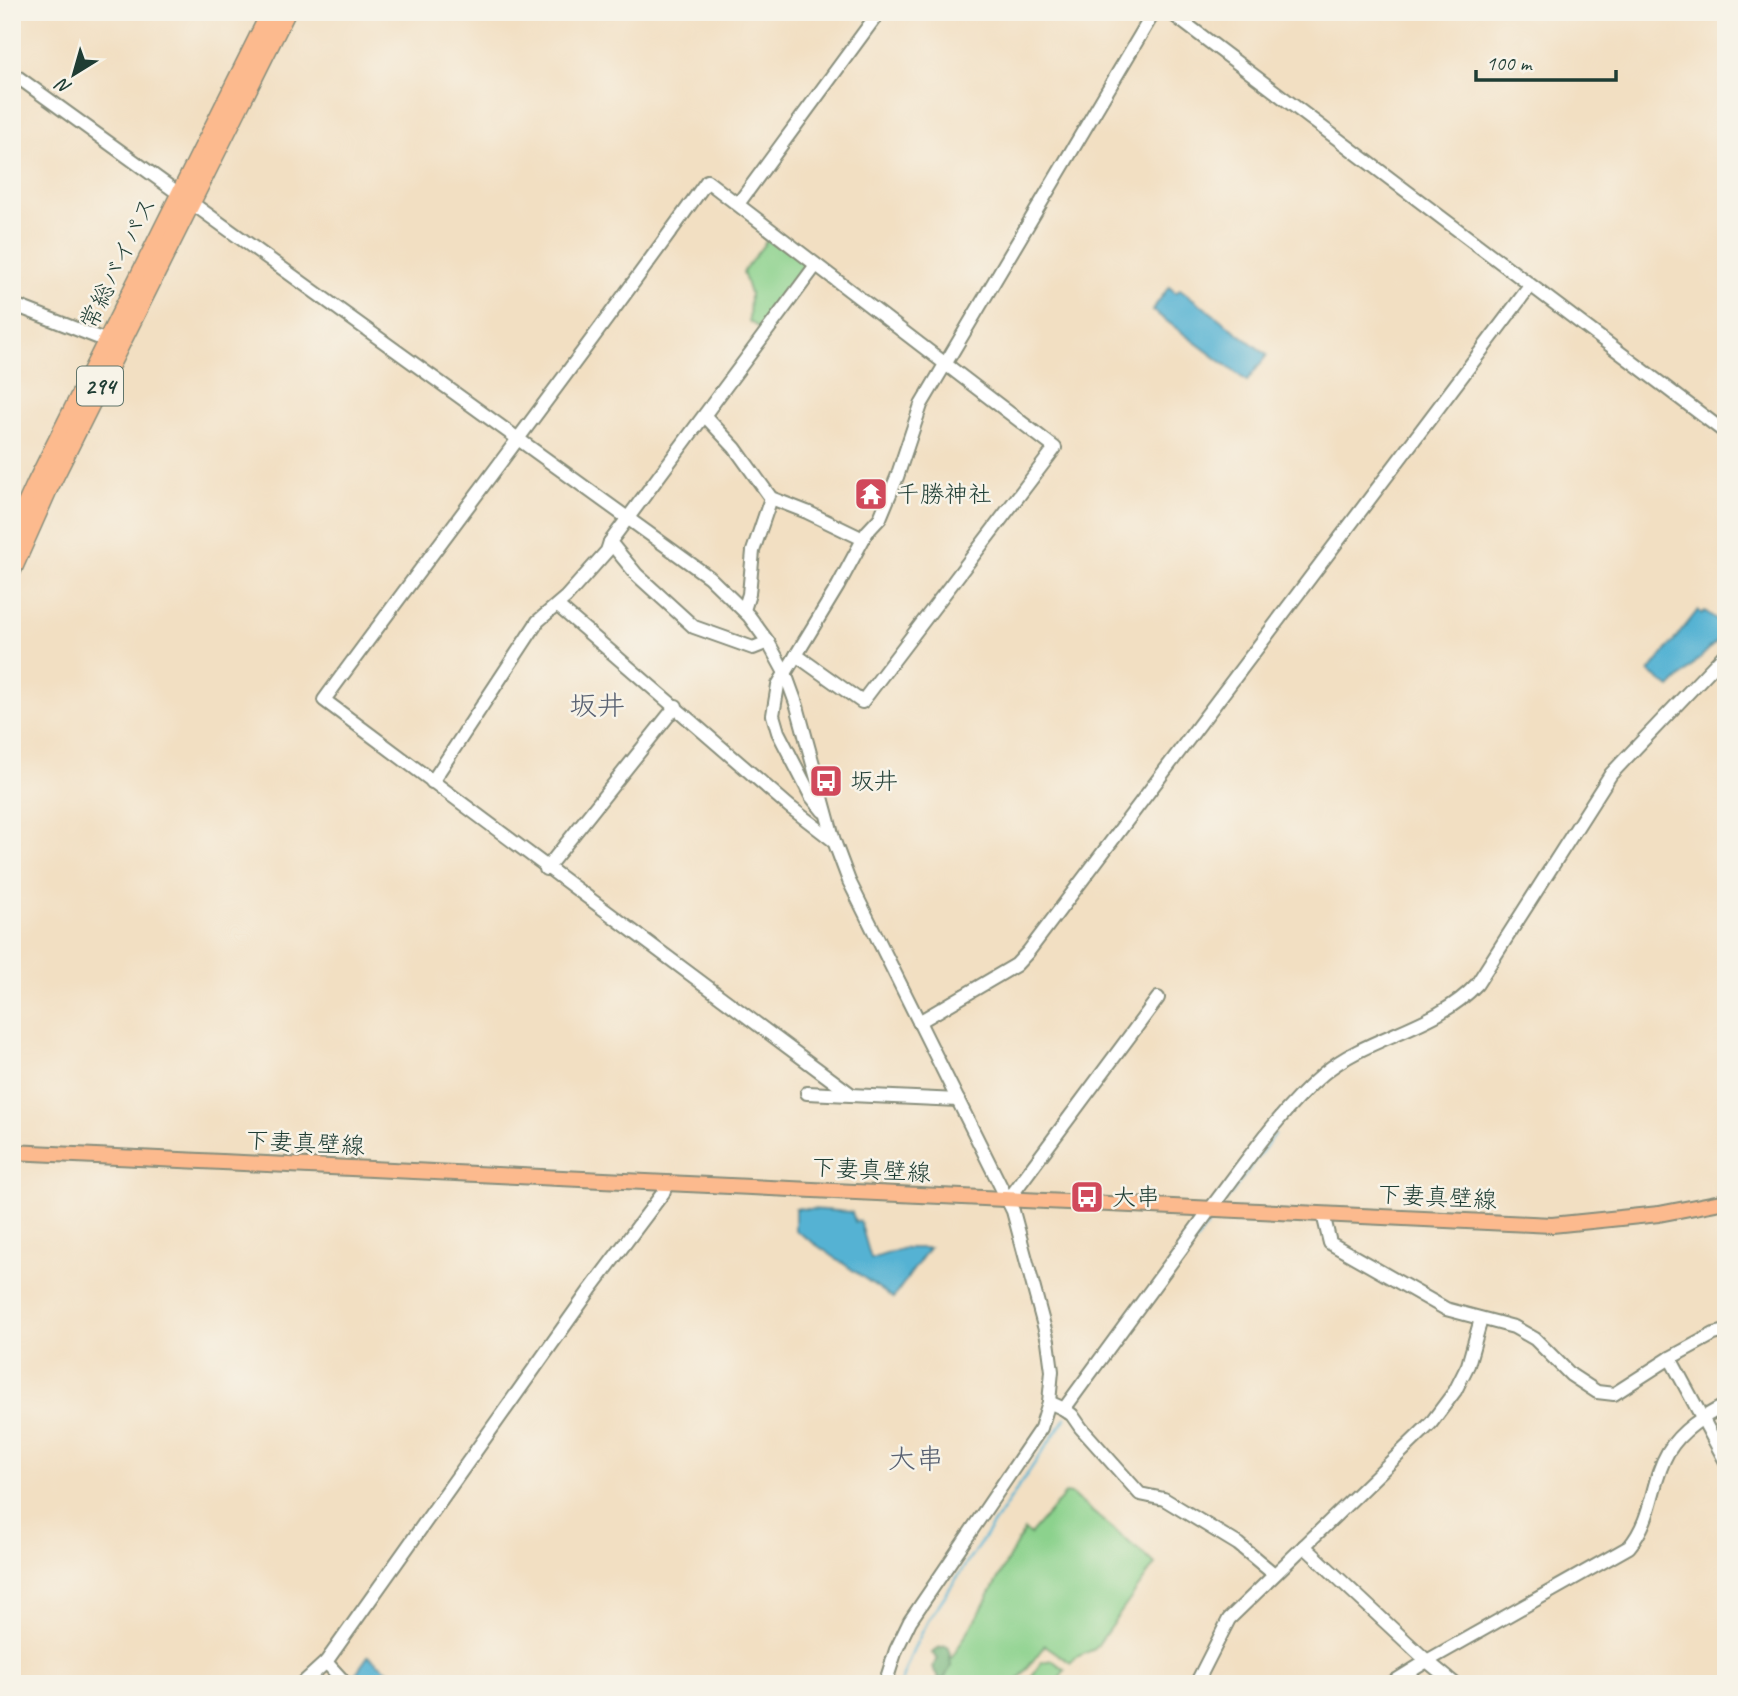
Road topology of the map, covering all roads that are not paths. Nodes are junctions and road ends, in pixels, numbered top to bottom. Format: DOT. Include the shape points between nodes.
graph roads {
  1 [pos="271,12"];
  2 [pos="286,12"];
  3 [pos="879,12"];
  4 [pos="1154,12"];
  5 [pos="1170,12"];
  6 [pos="12,73"];
  7 [pos="186,200"];
  8 [pos="738,204"];
  9 [pos="816,265"];
  10 [pos="1530,286"];
  11 [pos="12,303"];
  12 [pos="107,341"];
  13 [pos="945,365"];
  14 [pos="705,415"];
  15 [pos="1726,433"];
  16 [pos="517,437"];
  17 [pos="771,498"];
  18 [pos="626,518"];
  19 [pos="12,537"];
  20 [pos="863,539"];
  21 [pos="610,542"];
  22 [pos="12,570"];
  23 [pos="558,606"];
  24 [pos="744,610"];
  25 [pos="768,642"];
  26 [pos="1726,653"];
  27 [pos="796,654"];
  28 [pos="785,673"];
  29 [pos="676,706"];
  30 [pos="432,782"];
  31 [pos="827,815"];
  32 [pos="834,841"];
  33 [pos="546,869"];
  34 [pos="1158,998"];
  35 [pos="919,1022"];
  36 [pos="807,1093"];
  37 [pos="852,1095"];
  38 [pos="958,1100"];
  39 [pos="12,1152"];
  40 [pos="667,1183"];
  41 [pos="1009,1200"];
  42 [pos="1726,1201"];
  43 [pos="1211,1209"];
  44 [pos="1323,1214"];
  45 [pos="1481,1319"];
  46 [pos="1726,1331"];
  47 [pos="1670,1358"];
  48 [pos="1049,1402"];
  49 [pos="1726,1405"];
  50 [pos="1068,1411"];
  51 [pos="1702,1418"];
  52 [pos="1726,1462"];
  53 [pos="1304,1546"];
  54 [pos="1274,1574"];
  55 [pos="1427,1661"];
  56 [pos="327,1662"];
  57 [pos="302,1684"];
  58 [pos="346,1684"];
  59 [pos="885,1684"];
  60 [pos="1196,1684"];
  61 [pos="1390,1684"];
  62 [pos="1455,1684"];
  1 -- 7 [label="highway, 常総バイパス / 294"];
  2 -- 7 [label="highway, 常総バイパス / 294" via="238,111"];
  3 -- 8 [label="street"];
  4 -- 13 [label="street"];
  5 -- 10 [label="street"];
  6 -- 7 [label="street"];
  7 -- 12 [label="highway, 常総バイパス / 294"];
  7 -- 16 [label="street"];
  7 -- 22 [label="highway, 常総バイパス / 294"];
  8 -- 9 [label="street"];
  8 -- 16 [label="street" via="707,181"];
  9 -- 13 [label="street"];
  9 -- 14 [label="street"];
  10 -- 15 [label="street"];
  10 -- 35 [label="street" via="1028,952 1016,965"];
  11 -- 12 [label="street"];
  12 -- 19 [label="highway, 常総バイパス / 294"];
  13 -- 20 [label="street" via="916,415 887,503"];
  13 -- 27 [label="street" via="1055,448 862,702"];
  14 -- 17 [label="street"];
  14 -- 18 [label="street"];
  16 -- 18 [label="street"];
  16 -- 30 [label="street" via="324,700"];
  17 -- 20 [label="street"];
  17 -- 24 [label="street" via="754,551"];
  18 -- 21 [label="street"];
  18 -- 24 [label="street" via="709,578"];
  20 -- 27 [label="street"];
  21 -- 23 [label="street"];
  21 -- 25 [label="street" via="637,575 694,627 753,648"];
  23 -- 29 [label="street"];
  23 -- 30 [label="street" via="538,621"];
  24 -- 25 [label="street"];
  25 -- 28 [label="street"];
  26 -- 43 [label="street" via="1611,774 1469,992 1440,1013 1360,1049 1324,1073 1284,1113"];
  27 -- 28 [label="street"];
  28 -- 31 [label="street"];
  28 -- 31 [label="street" via="774,702 778,732 811,796"];
  29 -- 32 [label="street"];
  29 -- 33 [label="street"];
  30 -- 33 [label="street"];
  31 -- 32 [label="street"];
  32 -- 35 [label="street" via="864,915"];
  33 -- 37 [label="street"];
  34 -- 41 [label="street"];
  35 -- 38 [label="street"];
  36 -- 37 [label="street"];
  37 -- 38 [label="street"];
  38 -- 41 [label="street"];
  39 -- 40 [label="main road, 下妻真壁線"];
  40 -- 41 [label="main road, 下妻真壁線"];
  40 -- 56 [label="street"];
  41 -- 43 [label="main road, 下妻真壁線"];
  41 -- 48 [label="street" via="1048,1341"];
  42 -- 44 [label="main road, 下妻真壁線" via="1659,1214 1552,1225"];
  43 -- 44 [label="main road, 下妻真壁線"];
  43 -- 50 [label="street"];
  44 -- 45 [label="street" via="1330,1243 1446,1309"];
  45 -- 47 [label="street" via="1514,1327 1535,1339 1571,1375 1597,1392 1614,1394"];
  45 -- 53 [label="street" via="1468,1365 1431,1423"];
  46 -- 47 [label="street"];
  47 -- 51 [label="street"];
  48 -- 50 [label="street"];
  48 -- 59 [label="street" via="1036,1437 909,1621"];
  49 -- 51 [label="street"];
  50 -- 54 [label="street" via="1140,1494 1164,1499 1238,1544"];
  51 -- 52 [label="street"];
  51 -- 55 [label="street" via="1668,1451 1642,1532 1629,1547"];
  53 -- 54 [label="street"];
  53 -- 55 [label="street"];
  54 -- 60 [label="street" via="1229,1619"];
  55 -- 61 [label="street"];
  55 -- 62 [label="street"];
  56 -- 57 [label="street"];
  56 -- 58 [label="street"];
}
